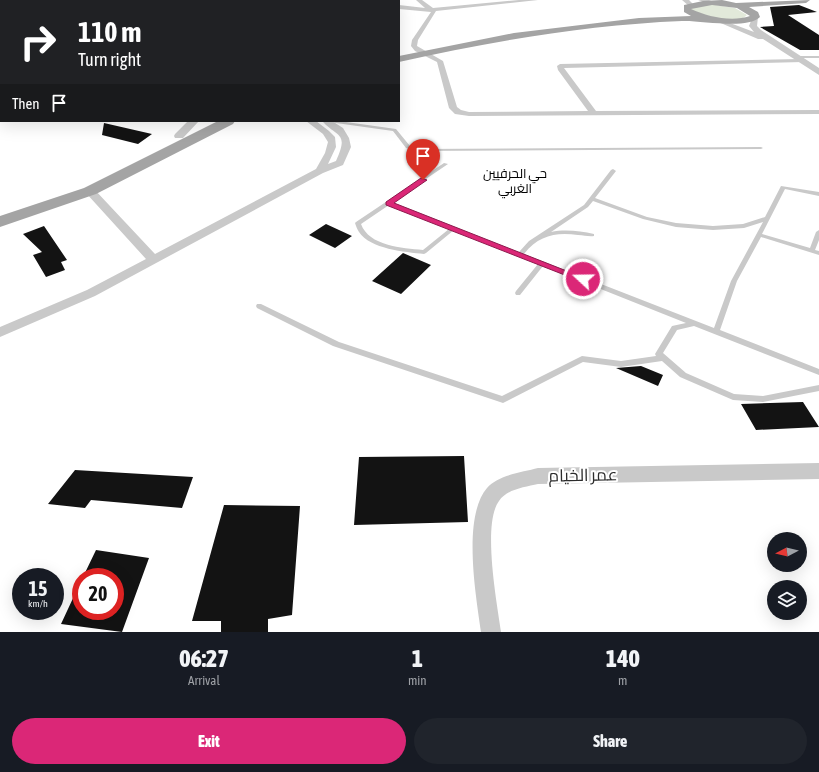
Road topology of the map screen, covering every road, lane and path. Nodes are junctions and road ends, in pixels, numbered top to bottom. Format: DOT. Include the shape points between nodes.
graph roads {
  1 [pos="420,0"];
  2 [pos="535,0"];
  3 [pos="701,0"];
  4 [pos="504,1"];
  5 [pos="809,1"];
  6 [pos="713,3"];
  7 [pos="688,4"];
  8 [pos="724,4"];
  9 [pos="400,7"];
  10 [pos="433,10"];
  11 [pos="755,16"];
  12 [pos="716,20"];
  13 [pos="770,41"];
  14 [pos="421,51"];
  15 [pos="400,54"];
  16 [pos="819,57"];
  17 [pos="400,59"];
  18 [pos="798,59"];
  19 [pos="819,72"];
  20 [pos="819,112"];
  21 [pos="594,114"];
  22 [pos="193,122"];
  23 [pos="206,122"];
  24 [pos="226,122"];
  25 [pos="312,122"];
  26 [pos="328,122"];
  27 [pos="336,122"];
  28 [pos="179,136"];
  29 [pos="761,148"];
  30 [pos="446,164"];
  31 [pos="320,170"];
  32 [pos="613,171"];
  33 [pos="90,191"];
  34 [pos="819,194"];
  35 [pos="592,198"];
  36 [pos="389,203"];
  37 [pos="0,210"];
  38 [pos="768,218"];
  39 [pos="0,222"];
  40 [pos="453,228"];
  41 [pos="819,232"];
  42 [pos="592,234"];
  43 [pos="759,235"];
  44 [pos="538,238"];
  45 [pos="812,251"];
  46 [pos="819,253"];
  47 [pos="520,254"];
  48 [pos="153,259"];
  49 [pos="542,263"];
  50 [pos="518,293"];
  51 [pos="259,306"];
  52 [pos="694,323"];
  53 [pos="716,331"];
  54 [pos="0,332"];
  55 [pos="663,358"];
  56 [pos="819,372"];
  57 [pos="819,388"];
  58 [pos="819,471"];
  59 [pos="490,632"];
  1 -- 10 [label="street"];
  2 -- 4 [label="street"];
  3 -- 6 [label="street"];
  4 -- 10 [label="street"];
  5 -- 8 [label="main road" via="753,5"];
  5 -- 11 [label="main road" via="758,10"];
  6 -- 7 [label="main road"];
  6 -- 8 [label="main road"];
  7 -- 12 [label="main road" via="687,10 692,14"];
  7 -- 14 [label="main road" via="679,11 660,15 518,32"];
  8 -- 11 [label="main road" via="744,8"];
  9 -- 10 [label="street"];
  10 -- 14 [label="street" via="433,14 414,42"];
  11 -- 12 [label="main road" via="744,21"];
  11 -- 13 [label="street" via="755,28"];
  12 -- 13 [label="street"];
  12 -- 14 [label="main road" via="675,18 616,24 514,36"];
  13 -- 18 [label="street"];
  14 -- 15 [label="main road"];
  14 -- 17 [label="main road"];
  14 -- 21 [label="street" via="440,61 453,108 458,112"];
  16 -- 18 [label="lane"];
  18 -- 19 [label="street"];
  18 -- 21 [label="street" via="560,66"];
  20 -- 21 [label="street"];
  22 -- 28 [label="street"];
  23 -- 28 [label="main road"];
  24 -- 33 [label="main road"];
  25 -- 31 [label="street" via="328,132 332,140 331,152"];
  26 -- 31 [label="street" via="340,130 347,147 340,163"];
  27 -- 29 [label="lane" via="394,130 408,147 416,150"];
  28 -- 37 [label="main road" via="88,178"];
  30 -- 36 [label="lane"];
  31 -- 48 [label="street"];
  32 -- 35 [label="lane"];
  33 -- 39 [label="main road"];
  33 -- 48 [label="street"];
  34 -- 38 [label="lane" via="783,188"];
  35 -- 38 [label="lane" via="646,218 676,225 713,228 744,226"];
  35 -- 44 [label="lane" via="586,206"];
  36 -- 40 [label="lane"];
  36 -- 40 [label="lane" via="358,223 366,237 390,248 424,252"];
  38 -- 43 [label="lane"];
  40 -- 47 [label="lane"];
  41 -- 45 [label="lane"];
  42 -- 44 [label="lane" via="568,232"];
  43 -- 45 [label="lane"];
  43 -- 53 [label="lane" via="734,281"];
  44 -- 47 [label="lane"];
  45 -- 46 [label="lane"];
  47 -- 49 [label="lane"];
  48 -- 54 [label="street" via="91,293"];
  49 -- 50 [label="lane"];
  49 -- 52 [label="lane"];
  51 -- 55 [label="lane" via="336,344 503,400 582,359 621,364"];
  52 -- 53 [label="lane"];
  52 -- 55 [label="lane" via="675,328 658,354"];
  53 -- 56 [label="lane"];
  55 -- 57 [label="lane" via="684,375 732,397 763,398"];
  58 -- 59 [label="street, عمر الخيام" via="538,476 513,483 493,494 485,507 481,530"];
}
